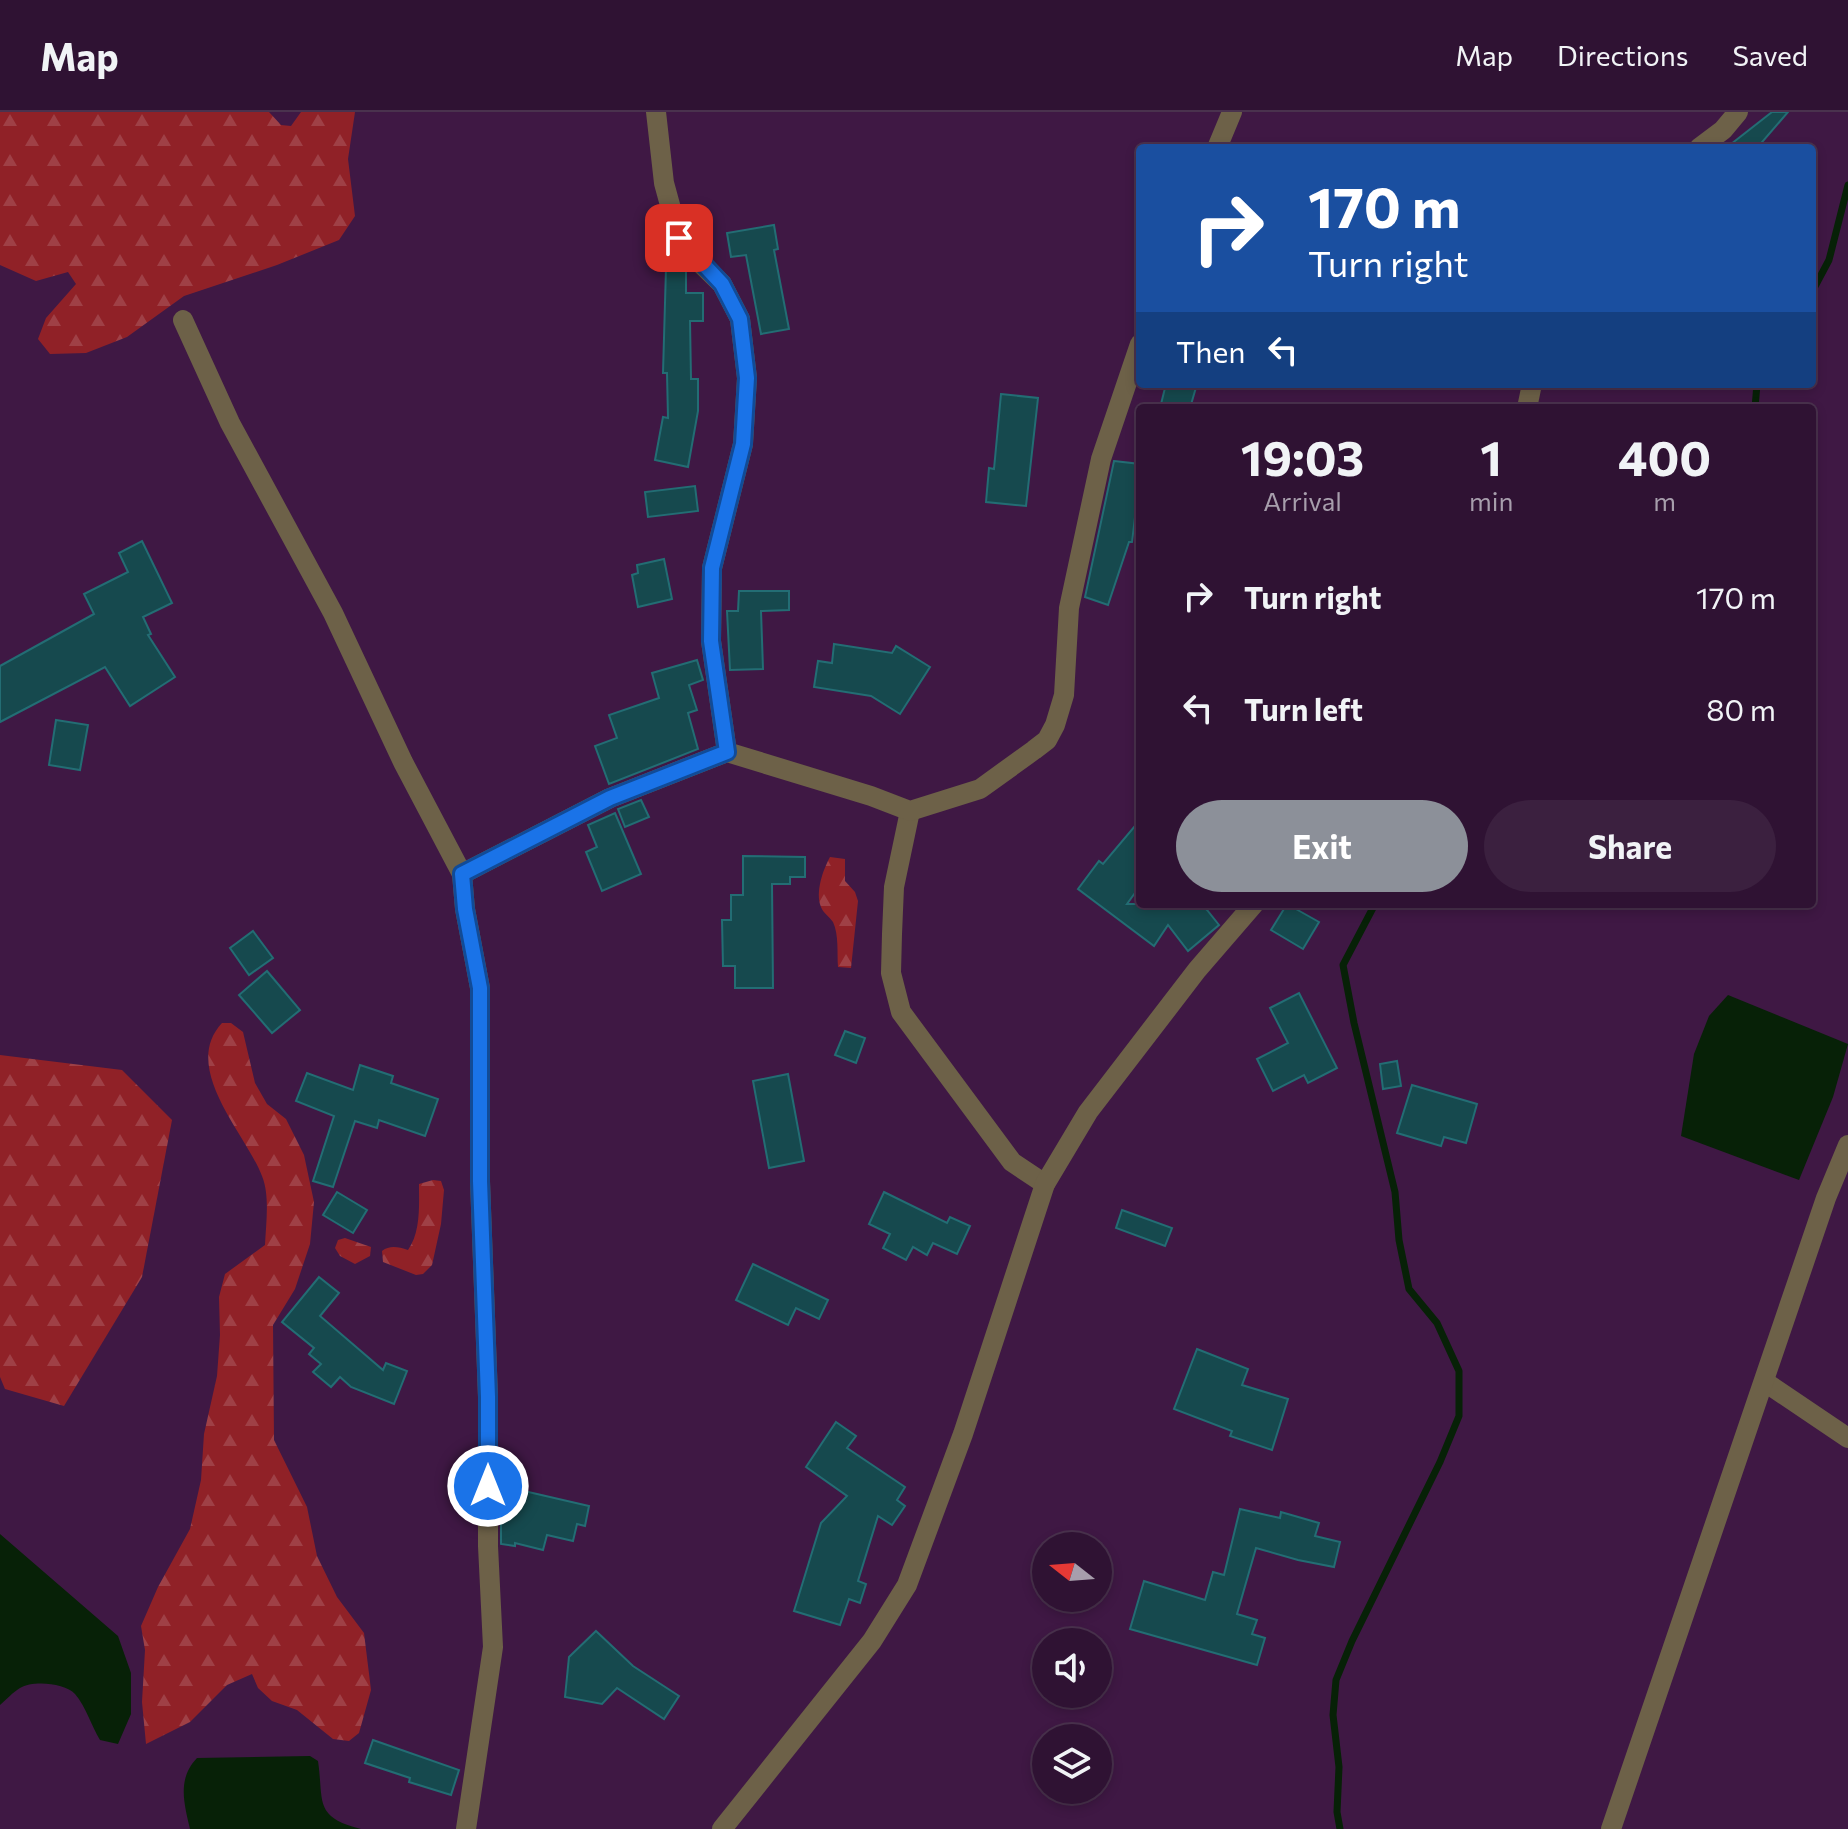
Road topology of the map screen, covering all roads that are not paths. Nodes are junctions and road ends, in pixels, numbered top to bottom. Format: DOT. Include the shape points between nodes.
graph roads {
  1 [pos="656,112"];
  2 [pos="1232,112"];
  3 [pos="1738,112"];
  4 [pos="1219,144"];
  5 [pos="1704,144"];
  6 [pos="183,320"];
  7 [pos="1136,356"];
  8 [pos="727,752"];
  9 [pos="910,811"];
  10 [pos="462,874"];
  11 [pos="1251,908"];
  12 [pos="1848,1145"];
  13 [pos="1045,1184"];
  14 [pos="1765,1382"];
  15 [pos="1848,1438"];
  16 [pos="466,1829"];
  17 [pos="722,1829"];
  18 [pos="1611,1829"];
  1 -- 8 [label="street" via="664,183 679,238 722,284 740,319 747,378 743,444 712,568 711,641"];
  2 -- 4 [label="street"];
  3 -- 5 [label="street"];
  6 -- 10 [label="street" via="230,423 333,613"];
  7 -- 9 [label="street" via="1101,459 1069,608 1064,695 1055,725 1047,740 980,789"];
  8 -- 9 [label="street"];
  8 -- 10 [label="street" via="610,798"];
  9 -- 13 [label="street" via="894,887 891,973 901,1012 1012,1162"];
  10 -- 16 [label="street" via="480,988 493,1647"];
  11 -- 13 [label="street" via="1088,1112"];
  12 -- 14 [label="street"];
  13 -- 17 [label="street" via="907,1585 872,1641"];
  14 -- 15 [label="street"];
  14 -- 18 [label="street"];
}
